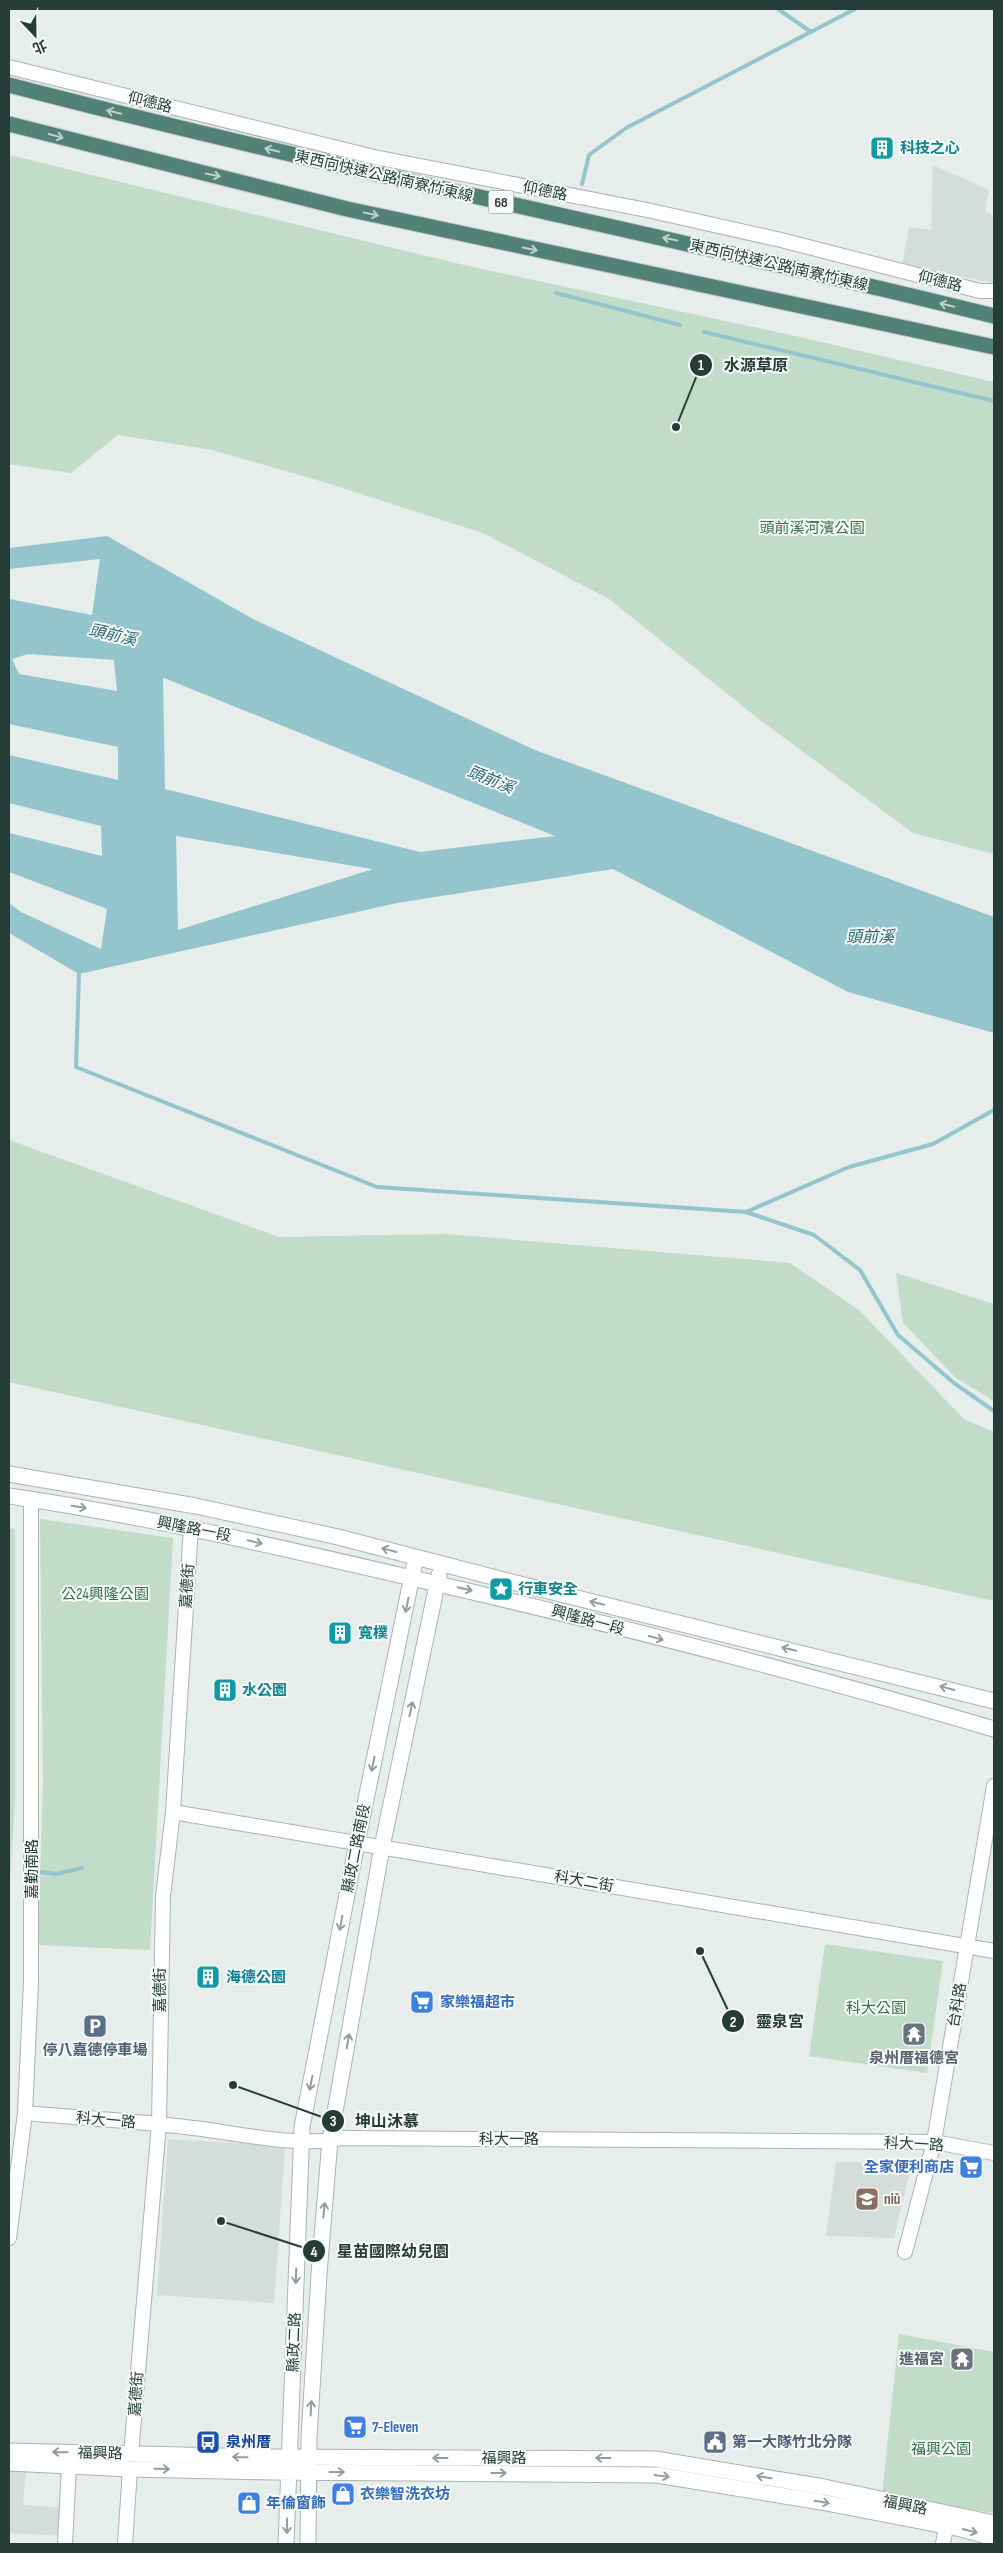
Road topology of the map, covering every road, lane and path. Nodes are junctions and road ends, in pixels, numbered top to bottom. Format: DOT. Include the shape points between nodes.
graph roads {
  1 [pos="9,67"];
  2 [pos="9,84"];
  3 [pos="9,124"];
  4 [pos="994,291"];
  5 [pos="994,316"];
  6 [pos="994,347"];
  7 [pos="9,1474"];
  8 [pos="9,1496"];
  9 [pos="31,1499"];
  10 [pos="191,1527"];
  11 [pos="416,1557"];
  12 [pos="442,1564"];
  13 [pos="412,1576"];
  14 [pos="437,1583"];
  15 [pos="994,1701"];
  16 [pos="994,1729"];
  17 [pos="994,1786"];
  18 [pos="173,1812"];
  19 [pos="357,1843"];
  20 [pos="382,1847"];
  21 [pos="967,1946"];
  22 [pos="994,1951"];
  23 [pos="25,2113"];
  24 [pos="159,2124"];
  25 [pos="301,2140"];
  26 [pos="330,2140"];
  27 [pos="934,2142"];
  28 [pos="994,2153"];
  29 [pos="9,2238"];
  30 [pos="905,2252"];
  31 [pos="9,2451"];
  32 [pos="289,2456"];
  33 [pos="310,2456"];
  34 [pos="131,2461"];
  35 [pos="9,2463"];
  36 [pos="69,2466"];
  37 [pos="288,2472"];
  38 [pos="309,2472"];
  39 [pos="947,2520"];
  40 [pos="994,2523"];
  41 [pos="994,2538"];
  42 [pos="65,2544"];
  43 [pos="125,2544"];
  44 [pos="286,2544"];
  45 [pos="308,2544"];
  46 [pos="943,2544"];
  1 -- 4 [label="street, 仰德路" via="374,157 646,210 781,240 980,291"];
  5 -- 2 [label="highway, 東西向快速公路 南寮竹東線 / 68, one-way" via="805,269 380,176"];
  3 -- 6 [label="highway, one-way" via="347,209"];
  11 -- 7 [label="street, 興隆路一段, one-way" via="196,1506"];
  8 -- 9 [label="street, 興隆路一段"];
  9 -- 10 [label="street, 興隆路一段, one-way"];
  9 -- 23 [label="street, 嘉勤南路" via="32,1955"];
  10 -- 13 [label="street, 興隆路一段, one-way"];
  10 -- 18 [label="street, 嘉德街"];
  11 -- 12 [label="street, 興隆路一段"];
  11 -- 13 [label="street, 縣政二路南段"];
  12 -- 14 [label="street, 縣政二路南段"];
  15 -- 12 [label="street, 興隆路一段, one-way"];
  13 -- 14 [label="street, 興隆路一段"];
  13 -- 19 [label="street, 縣政二路南段, one-way"];
  14 -- 16 [label="street, 興隆路一段, one-way" via="872,1694"];
  20 -- 14 [label="street, 縣政二路南段, one-way"];
  17 -- 21 [label="street, 台科路"];
  18 -- 19 [label="street, 科大二街"];
  18 -- 24 [label="street, 嘉德街" via="160,1956"];
  19 -- 20 [label="street, 科大二街"];
  19 -- 25 [label="street, 縣政二路南段, one-way"];
  20 -- 21 [label="street, 科大二街"];
  26 -- 20 [label="street, 縣政二路南段, one-way"];
  21 -- 22 [label="street, 科大二街"];
  21 -- 27 [label="street, 台科路"];
  23 -- 24 [label="street, 科大一路"];
  23 -- 29 [label="street, 嘉勤南路"];
  24 -- 25 [label="street, 科大一路"];
  24 -- 34 [label="street, 嘉德街"];
  25 -- 26 [label="street, 科大一路"];
  25 -- 32 [label="street, 縣政二路, one-way"];
  26 -- 27 [label="street, 科大一路"];
  33 -- 26 [label="street, 縣政二路南段, one-way" via="319,2274"];
  27 -- 28 [label="street, 科大一路"];
  27 -- 30 [label="street, 台科路"];
  34 -- 31 [label="street, 福興路, one-way"];
  32 -- 33 [label="street, 福興路"];
  32 -- 34 [label="street, 福興路, one-way"];
  32 -- 37 [label="street, 縣政二路"];
  33 -- 38 [label="street"];
  39 -- 33 [label="street, 福興路, one-way" via="824,2487 655,2459"];
  34 -- 36 [label="street, 福興路"];
  34 -- 37 [label="street, 福興路, one-way"];
  34 -- 43 [label="street, 嘉德街"];
  35 -- 36 [label="street, 福興路"];
  36 -- 42 [label="street"];
  37 -- 38 [label="street, 福興路"];
  37 -- 44 [label="street, 縣政二路, one-way"];
  38 -- 39 [label="street, 福興路, one-way" via="656,2475"];
  38 -- 45 [label="street"];
  39 -- 40 [label="street, 福興路"];
  39 -- 41 [label="street, 福興路, one-way"];
  39 -- 46 [label="street"];
}
